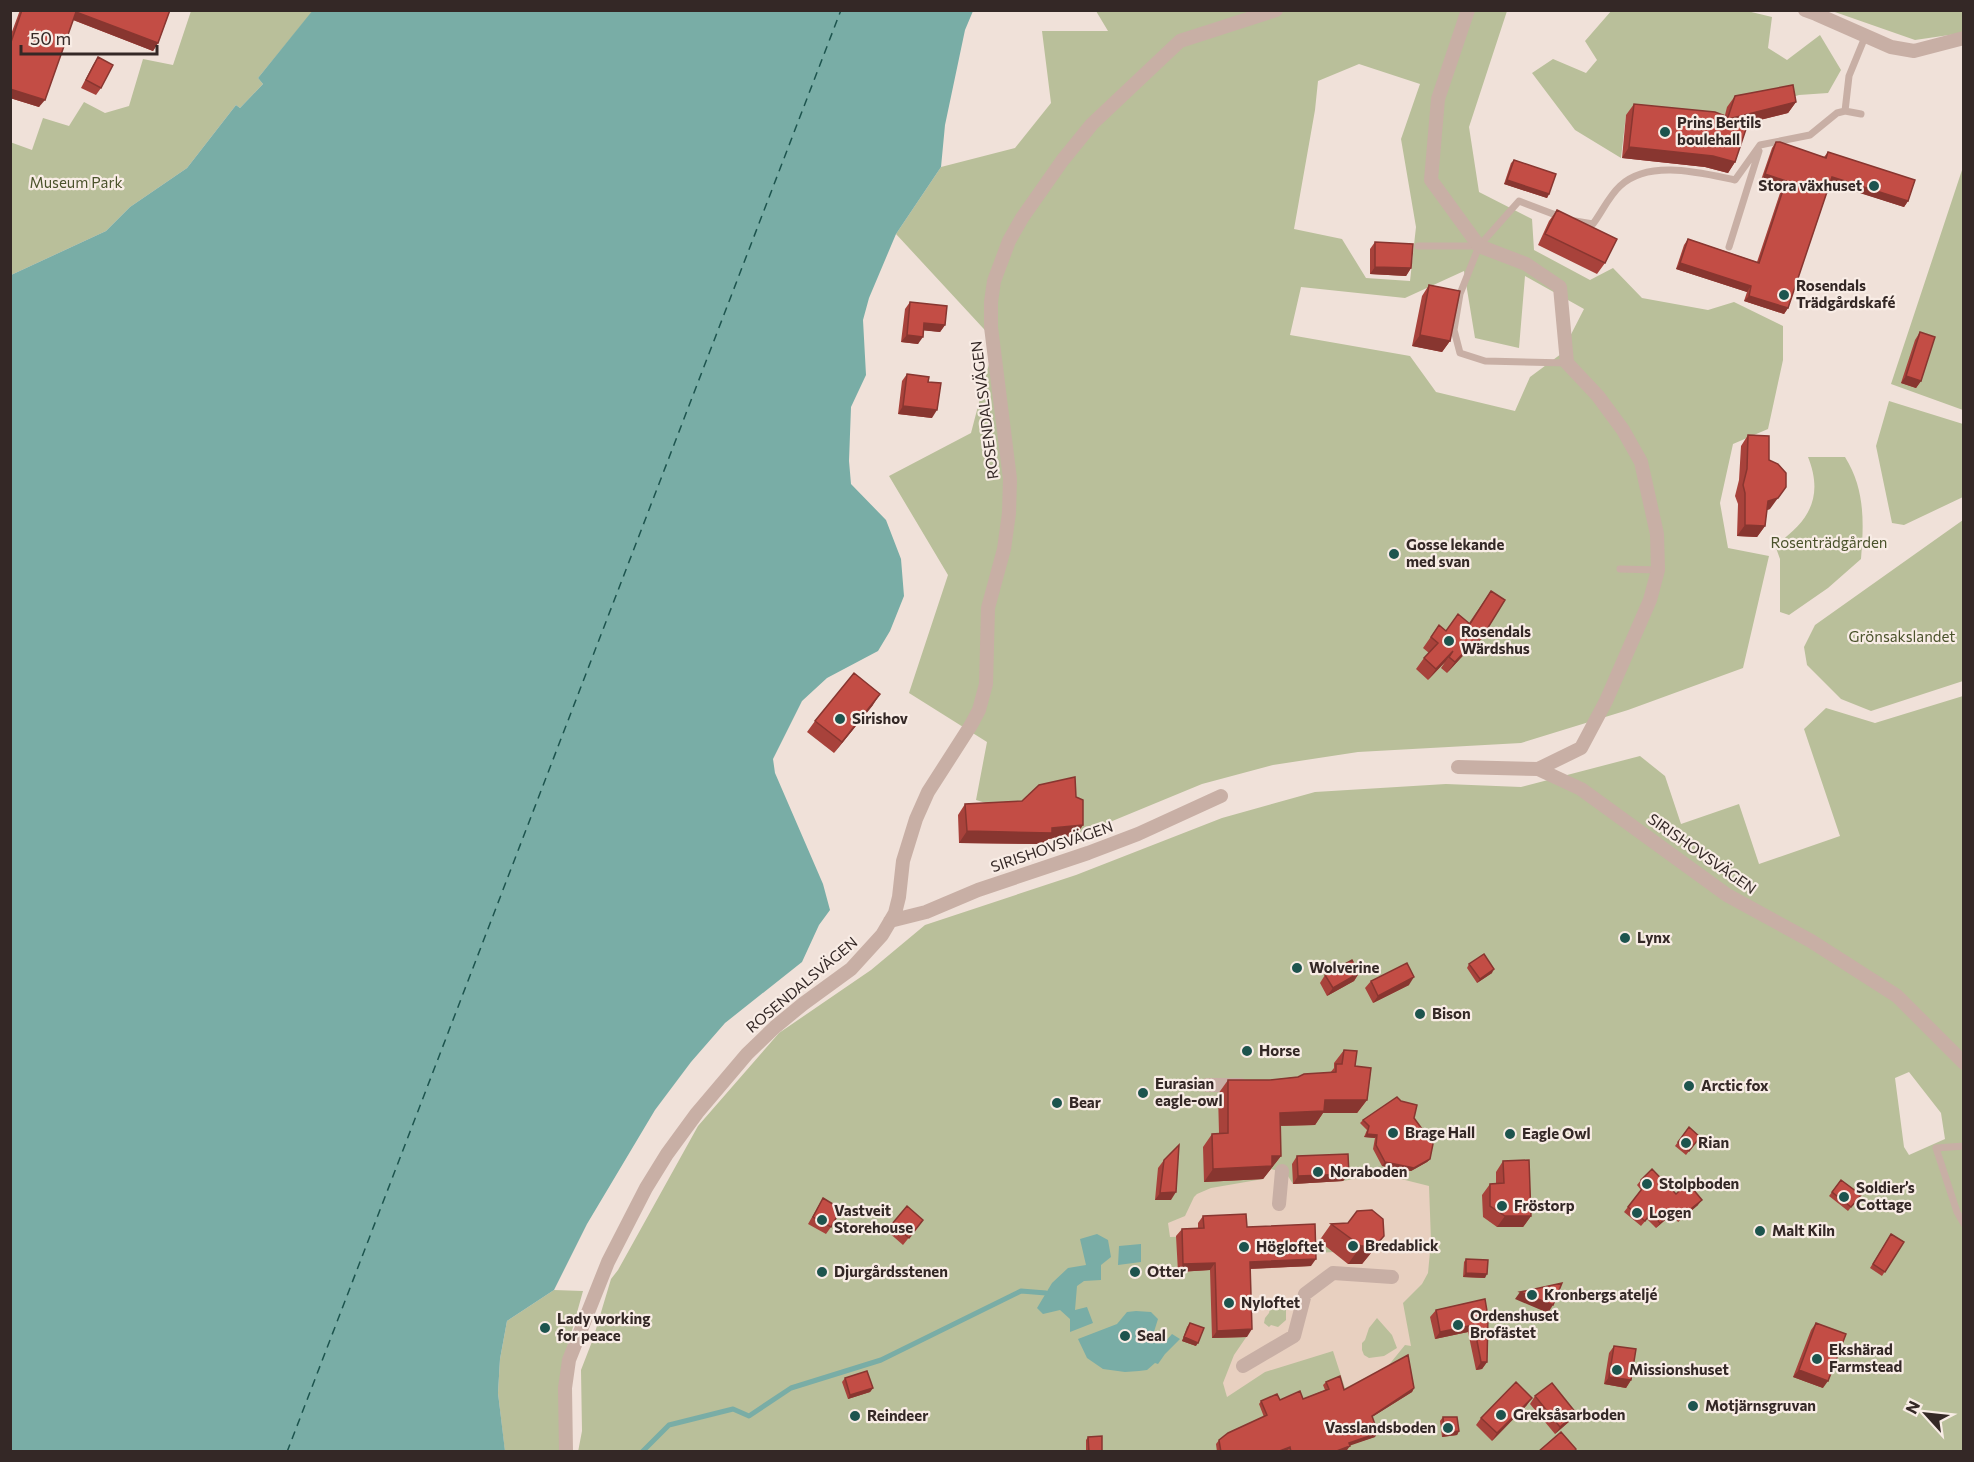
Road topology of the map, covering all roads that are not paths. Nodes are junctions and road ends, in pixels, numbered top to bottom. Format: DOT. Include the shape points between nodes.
graph roads {
  1 [pos="1275,10"];
  2 [pos="1468,10"];
  3 [pos="1805,10"];
  4 [pos="1865,37"];
  5 [pos="1964,38"];
  6 [pos="1845,111"];
  7 [pos="1861,114"];
  8 [pos="1760,145"];
  9 [pos="1418,246"];
  10 [pos="1479,246"];
  11 [pos="1729,247"];
  12 [pos="1567,363"];
  13 [pos="1620,569"];
  14 [pos="1658,570"];
  15 [pos="1458,767"];
  16 [pos="1538,769"];
  17 [pos="1221,796"];
  18 [pos="891,921"];
  19 [pos="1964,1063"];
  20 [pos="1259,1084"];
  21 [pos="1207,1085"];
  22 [pos="1964,1146"];
  23 [pos="1281,1171"];
  24 [pos="1279,1204"];
  25 [pos="1964,1224"];
  26 [pos="1392,1277"];
  27 [pos="1242,1366"];
  28 [pos="566,1452"];
  1 -- 18 [label="street, ROSENDALSVÄGEN" via="1180,41 1092,124 1022,218 1010,241 994,281 991,302 1010,479 1004,549 988,608 985,689 971,726 928,792 916,819"];
  2 -- 10 [label="street" via="1438,99 1431,180"];
  3 -- 4 [label="street"];
  4 -- 5 [label="street" via="1914,51"];
  4 -- 6 [label="lane" via="1849,76"];
  6 -- 7 [label="lane"];
  6 -- 8 [label="lane" via="1810,135"];
  8 -- 10 [label="lane" via="1735,180 1684,169 1641,173 1620,186 1593,224 1573,221 1519,201"];
  8 -- 11 [label="lane"];
  9 -- 10 [label="lane"];
  10 -- 12 [label="street" via="1526,264 1560,287"];
  10 -- 12 [label="lane" via="1460,294 1454,330 1460,353 1485,361"];
  12 -- 14 [label="street" via="1598,396 1641,462 1657,534"];
  13 -- 14 [label="lane"];
  14 -- 16 [label="street" via="1650,600 1611,691 1581,748"];
  15 -- 16 [label="street, SIRISHOVSVÄGEN"];
  16 -- 19 [label="street, SIRISHOVSVÄGEN" via="1581,789 1727,895 1880,984"];
  17 -- 18 [label="street, SIRISHOVSVÄGEN" via="1088,853"];
  18 -- 28 [label="street, ROSENDALSVÄGEN" via="862,958 747,1054 697,1113 646,1188 608,1262 569,1360 565,1388"];
  20 -- 21 [label="street"];
  22 -- 25 [label="lane" via="1936,1148"];
  23 -- 24 [label="street"];
  26 -- 27 [label="street" via="1333,1273 1305,1294 1294,1336"];
}
